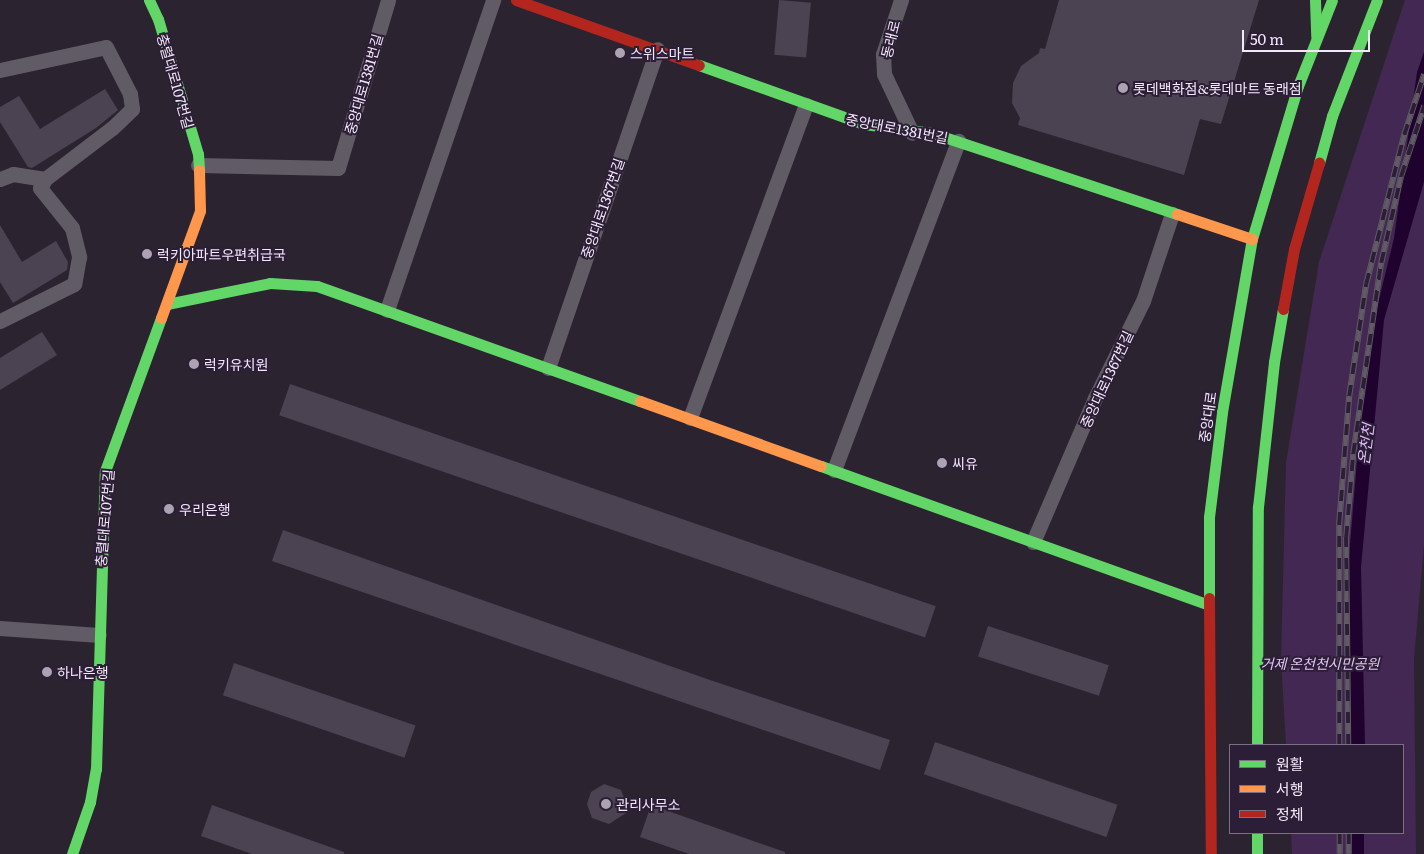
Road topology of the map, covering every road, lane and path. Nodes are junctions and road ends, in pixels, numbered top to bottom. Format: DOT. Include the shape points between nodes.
graph roads {
  1 [pos="149,0"];
  2 [pos="388,0"];
  3 [pos="493,0"];
  4 [pos="516,0"];
  5 [pos="901,0"];
  6 [pos="1316,0"];
  7 [pos="1332,0"];
  8 [pos="1377,0"];
  9 [pos="1316,36"];
  10 [pos="657,49"];
  11 [pos="0,70"];
  12 [pos="806,105"];
  13 [pos="912,133"];
  14 [pos="958,141"];
  15 [pos="198,165"];
  16 [pos="0,179"];
  17 [pos="45,179"];
  18 [pos="1172,214"];
  19 [pos="1252,239"];
  20 [pos="167,304"];
  21 [pos="387,310"];
  22 [pos="0,320"];
  23 [pos="548,368"];
  24 [pos="690,418"];
  25 [pos="834,470"];
  26 [pos="1033,542"];
  27 [pos="1209,605"];
  28 [pos="0,628"];
  29 [pos="99,634"];
  30 [pos="1257,744"];
  31 [pos="1257,834"];
  32 [pos="72,854"];
  33 [pos="1211,854"];
  34 [pos="1257,854"];
  1 -- 15 [label="street, 충렬대로107번길" via="158,19"];
  2 -- 15 [label="street, 중앙대로1381번길" via="338,168"];
  3 -- 21 [label="street"];
  4 -- 10 [label="street, 중앙대로1381번길"];
  5 -- 13 [label="street, 동래로" via="883,54 884,74"];
  6 -- 9 [label="street"];
  7 -- 9 [label="street, 중앙대로"];
  8 -- 30 [label="street" via="1332,116 1294,249 1274,362 1258,507"];
  9 -- 19 [label="street, 중앙대로"];
  10 -- 12 [label="street, 중앙대로1381번길"];
  10 -- 23 [label="street, 중앙대로1367번길"];
  11 -- 17 [label="street" via="106,47 130,94 132,109"];
  12 -- 13 [label="street, 중앙대로1381번길" via="864,124"];
  12 -- 24 [label="street"];
  13 -- 14 [label="street, 중앙대로1381번길" via="932,133"];
  14 -- 18 [label="street, 중앙대로1381번길"];
  14 -- 25 [label="street"];
  15 -- 20 [label="street, 충렬대로107번길" via="200,211"];
  16 -- 17 [label="street" via="13,174"];
  17 -- 22 [label="street" via="40,188 72,228 79,257 74,284"];
  18 -- 19 [label="street, 중앙대로1381번길"];
  18 -- 26 [label="street, 중앙대로1367번길" via="1143,301 1095,398"];
  19 -- 27 [label="street, 중앙대로" via="1222,412 1209,517"];
  20 -- 21 [label="street" via="270,283 317,286"];
  20 -- 29 [label="street, 충렬대로107번길" via="105,471"];
  21 -- 23 [label="street"];
  23 -- 24 [label="street"];
  24 -- 25 [label="street"];
  25 -- 26 [label="street"];
  26 -- 27 [label="street"];
  27 -- 33 [label="street, 중앙대로"];
  28 -- 29 [label="street"];
  29 -- 32 [label="street, 충렬대로107번길" via="96,769 90,802"];
  31 -- 34 [label="street"];
}
